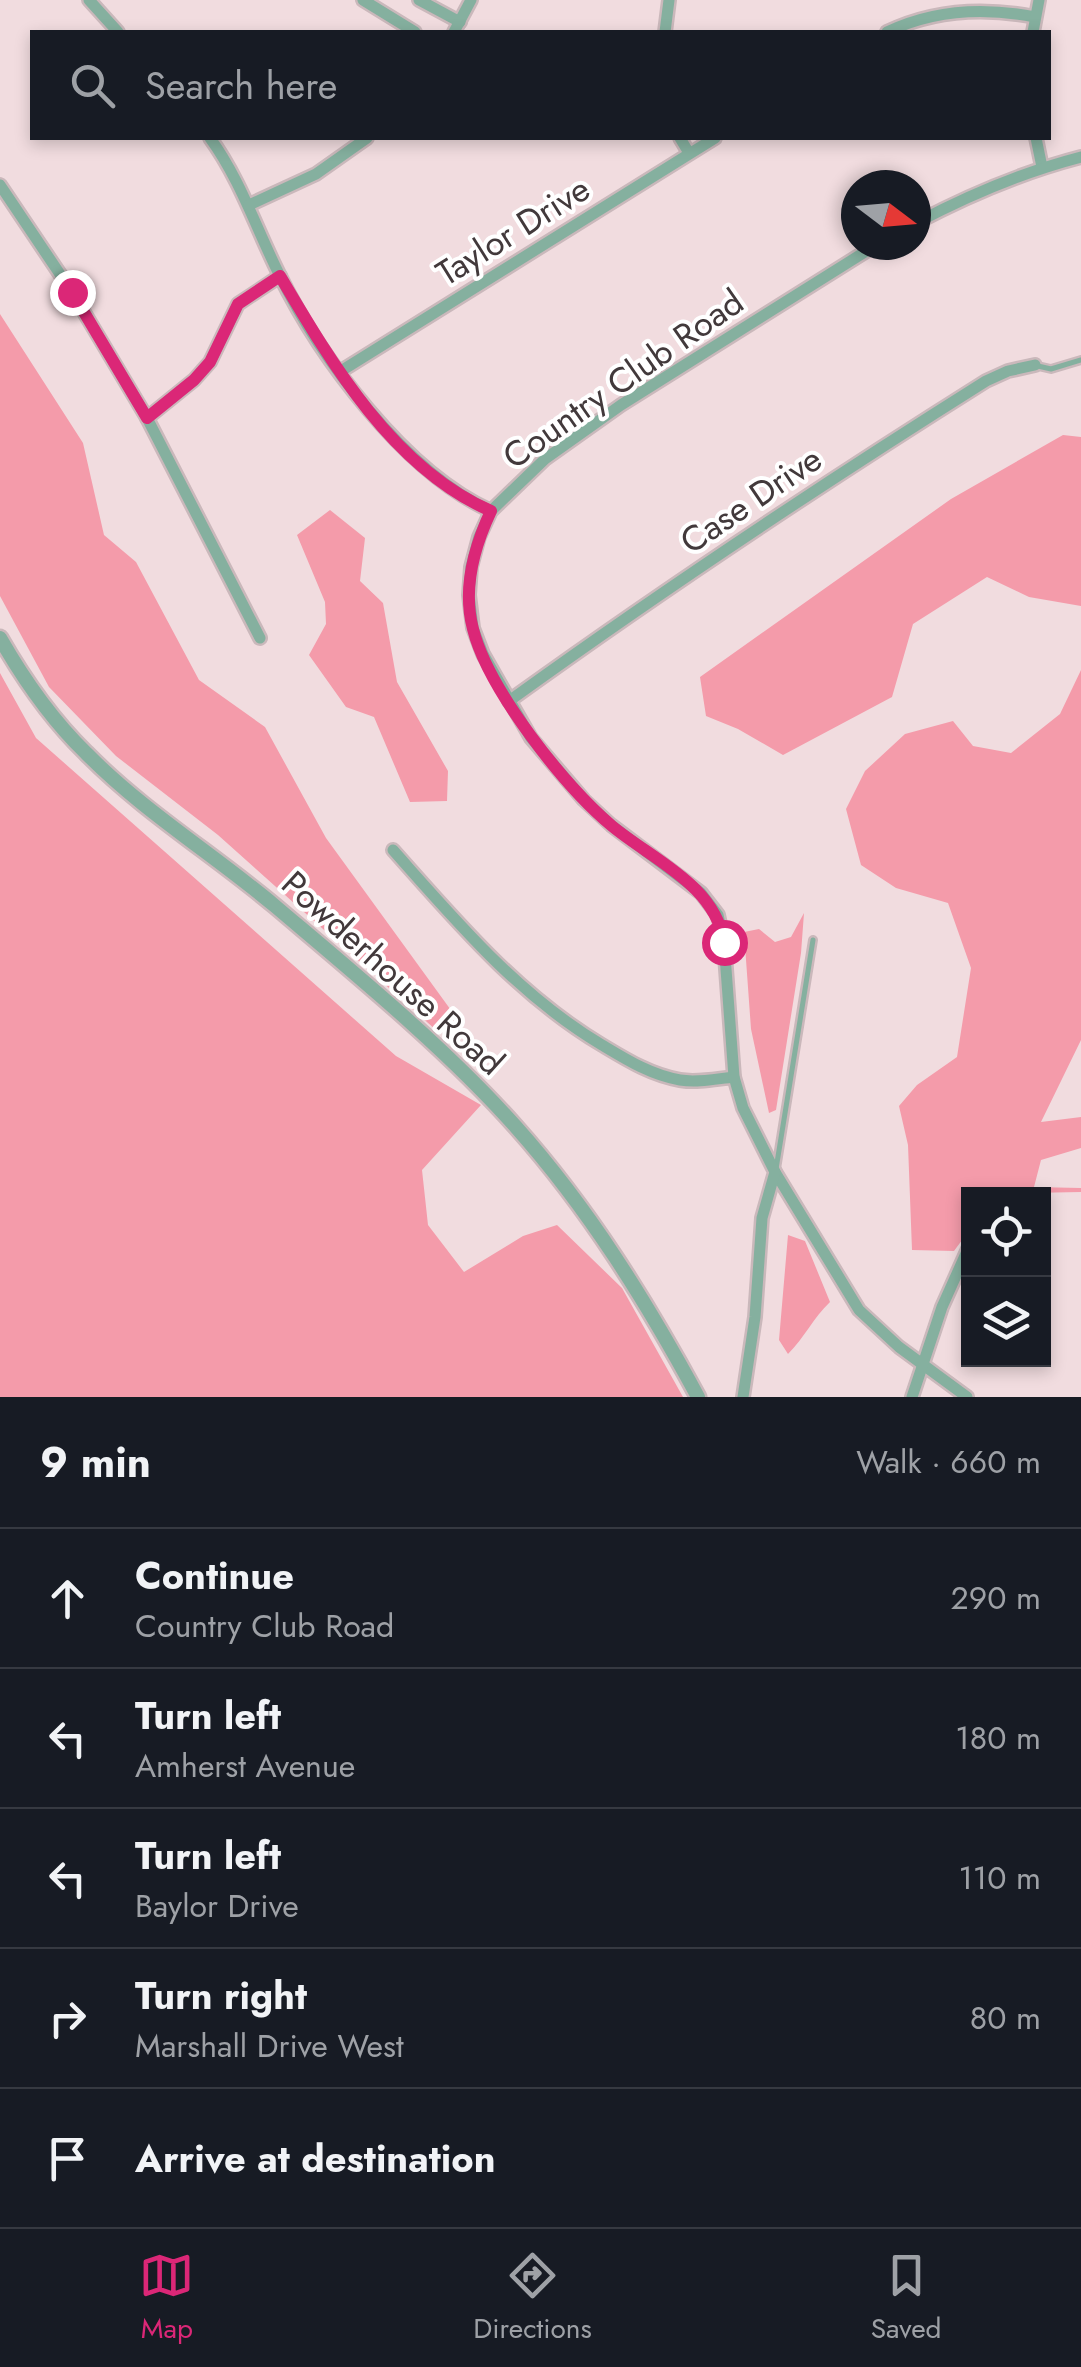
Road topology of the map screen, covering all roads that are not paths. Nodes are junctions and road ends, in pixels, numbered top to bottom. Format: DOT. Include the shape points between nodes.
graph roads {
  1 [pos="89,0"];
  2 [pos="363,0"];
  3 [pos="419,0"];
  4 [pos="471,0"];
  5 [pos="669,0"];
  6 [pos="1039,0"];
  7 [pos="1036,17"];
  8 [pos="457,28"];
  9 [pos="116,30"];
  10 [pos="412,30"];
  11 [pos="664,30"];
  12 [pos="892,30"];
  13 [pos="1033,30"];
  14 [pos="211,140"];
  15 [pos="364,140"];
  16 [pos="681,140"];
  17 [pos="712,140"];
  18 [pos="1036,140"];
  19 [pos="689,153"];
  20 [pos="1081,157"];
  21 [pos="1042,168"];
  22 [pos="0,185"];
  23 [pos="249,205"];
  24 [pos="931,214"];
  25 [pos="852,260"];
  26 [pos="280,276"];
  27 [pos="1081,360"];
  28 [pos="1035,365"];
  29 [pos="341,372"];
  30 [pos="147,418"];
  31 [pos="491,511"];
  32 [pos="0,638"];
  33 [pos="260,638"];
  34 [pos="509,701"];
  35 [pos="393,850"];
  36 [pos="813,940"];
  37 [pos="734,1077"];
  38 [pos="775,1172"];
  39 [pos="961,1266"];
  40 [pos="921,1363"];
  41 [pos="698,1397"];
  42 [pos="743,1397"];
  43 [pos="912,1397"];
  44 [pos="966,1397"];
  1 -- 9 [label="street"];
  2 -- 10 [label="street"];
  3 -- 8 [label="street"];
  4 -- 8 [label="street"];
  5 -- 11 [label="street"];
  6 -- 7 [label="street"];
  7 -- 12 [label="street" via="979,10 929,16"];
  7 -- 13 [label="street"];
  14 -- 23 [label="street"];
  15 -- 23 [label="street" via="316,174"];
  16 -- 19 [label="street"];
  17 -- 19 [label="street, Taylor Drive"];
  18 -- 21 [label="street"];
  19 -- 29 [label="street, Taylor Drive"];
  20 -- 21 [label="street"];
  21 -- 24 [label="street"];
  22 -- 30 [label="street"];
  23 -- 26 [label="street"];
  25 -- 31 [label="street, Country Club Road" via="620,405 545,459"];
  26 -- 29 [label="street"];
  26 -- 30 [label="street" via="238,304 210,362"];
  27 -- 28 [label="lane"];
  28 -- 34 [label="street, Case Drive" via="986,380 842,471"];
  29 -- 31 [label="street" via="425,468"];
  30 -- 33 [label="street"];
  31 -- 34 [label="street, Country Club Road" via="471,567 472,628"];
  32 -- 41 [label="street, Powderhouse Road" via="47,710 88,756 324,949 515,1125 628,1273"];
  34 -- 37 [label="street, Country Club Road" via="584,800 701,893 718,915"];
  35 -- 37 [label="street" via="488,955 572,1027 655,1074 698,1082"];
  36 -- 38 [label="lane"];
  37 -- 38 [label="street, Country Club Road"];
  38 -- 40 [label="street, Country Club Road" via="859,1310"];
  38 -- 42 [label="street" via="762,1218"];
  39 -- 40 [label="street"];
  40 -- 43 [label="street"];
  40 -- 44 [label="street, Country Club Road"];
}
